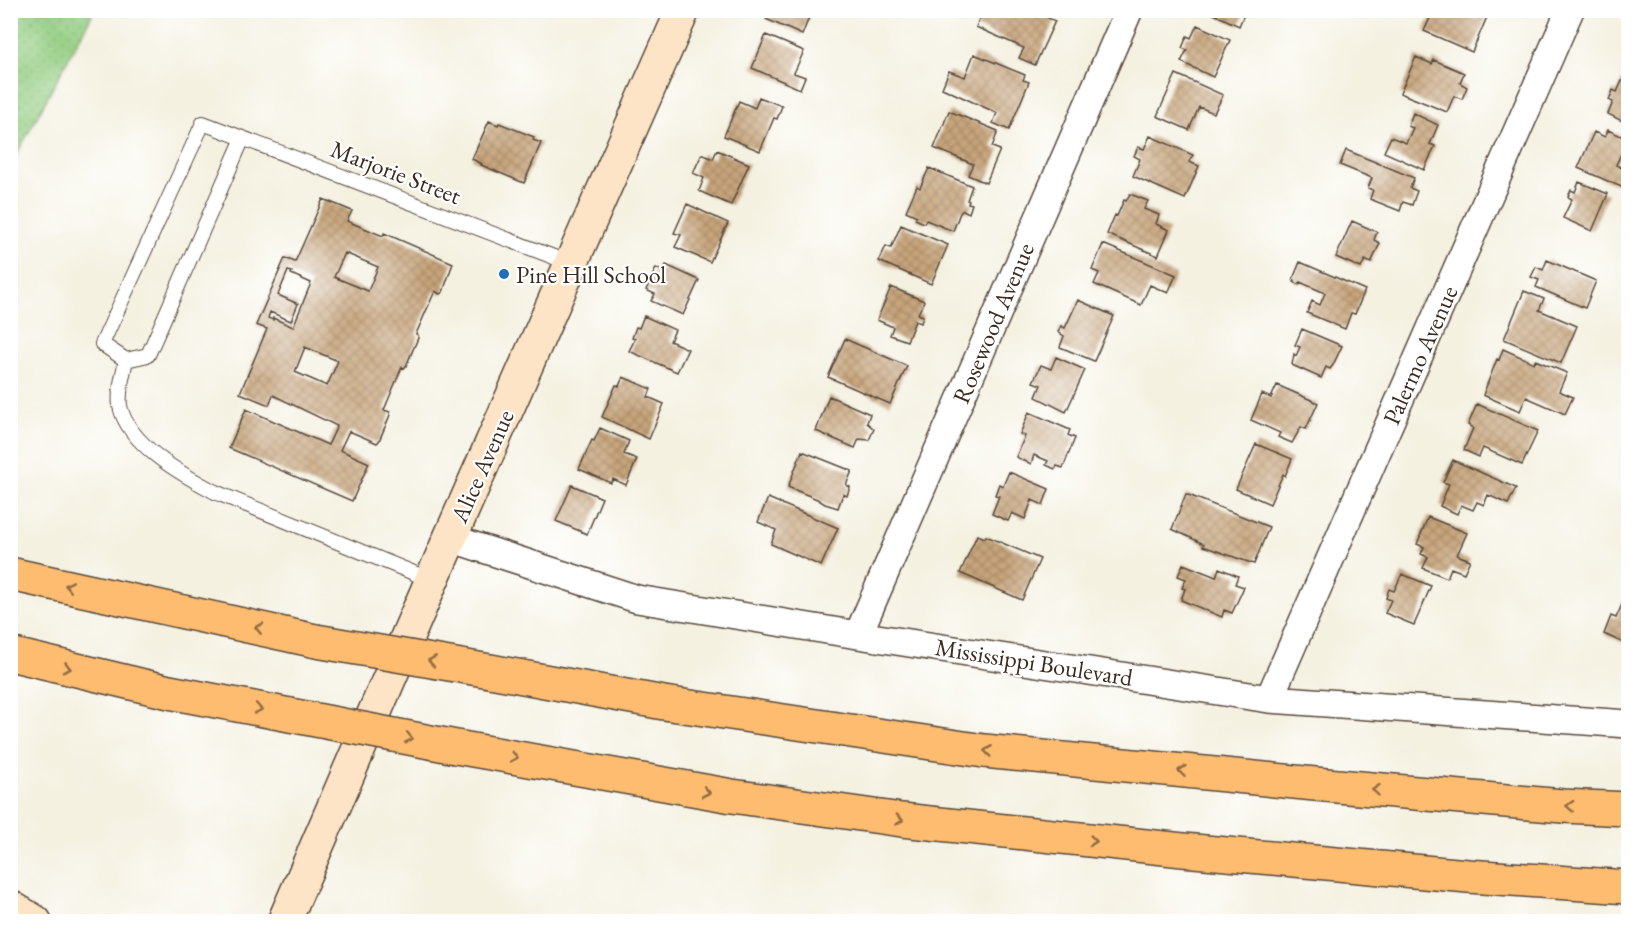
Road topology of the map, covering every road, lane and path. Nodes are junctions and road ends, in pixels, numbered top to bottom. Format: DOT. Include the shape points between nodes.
graph roads {
  1 [pos="683,10"];
  2 [pos="1129,10"];
  3 [pos="1570,10"];
  4 [pos="243,138"];
  5 [pos="572,264"];
  6 [pos="126,360"];
  7 [pos="450,538"];
  8 [pos="10,574"];
  9 [pos="431,580"];
  10 [pos="858,635"];
  11 [pos="10,654"];
  12 [pos="1269,699"];
  13 [pos="1629,723"];
  14 [pos="1629,809"];
  15 [pos="1629,887"];
  16 [pos="10,907"];
  17 [pos="35,921"];
  18 [pos="284,921"];
  1 -- 5 [label="street, Alice Avenue"];
  2 -- 10 [label="street, Rosewood Avenue"];
  3 -- 12 [label="street, Palermo Avenue"];
  4 -- 5 [label="lane, Marjorie Street"];
  4 -- 6 [label="lane" via="148,355"];
  4 -- 6 [label="lane, Marjorie Street" via="203,123 102,344"];
  5 -- 7 [label="street, Alice Avenue"];
  6 -- 9 [label="lane" via="119,394 121,408 128,427 141,444 215,492"];
  7 -- 9 [label="street, Alice Avenue"];
  7 -- 10 [label="street, Mississippi Boulevard" via="637,599"];
  14 -- 8 [label="highway, one-way, bridge" via="1315,784 984,751 664,703 316,641"];
  9 -- 18 [label="street, Alice Avenue"];
  10 -- 12 [label="street, Mississippi Boulevard"];
  11 -- 15 [label="highway, one-way, bridge" via="290,716 732,796 902,820 1183,850"];
  12 -- 13 [label="street, Mississippi Boulevard"];
  16 -- 17 [label="street"];
}
